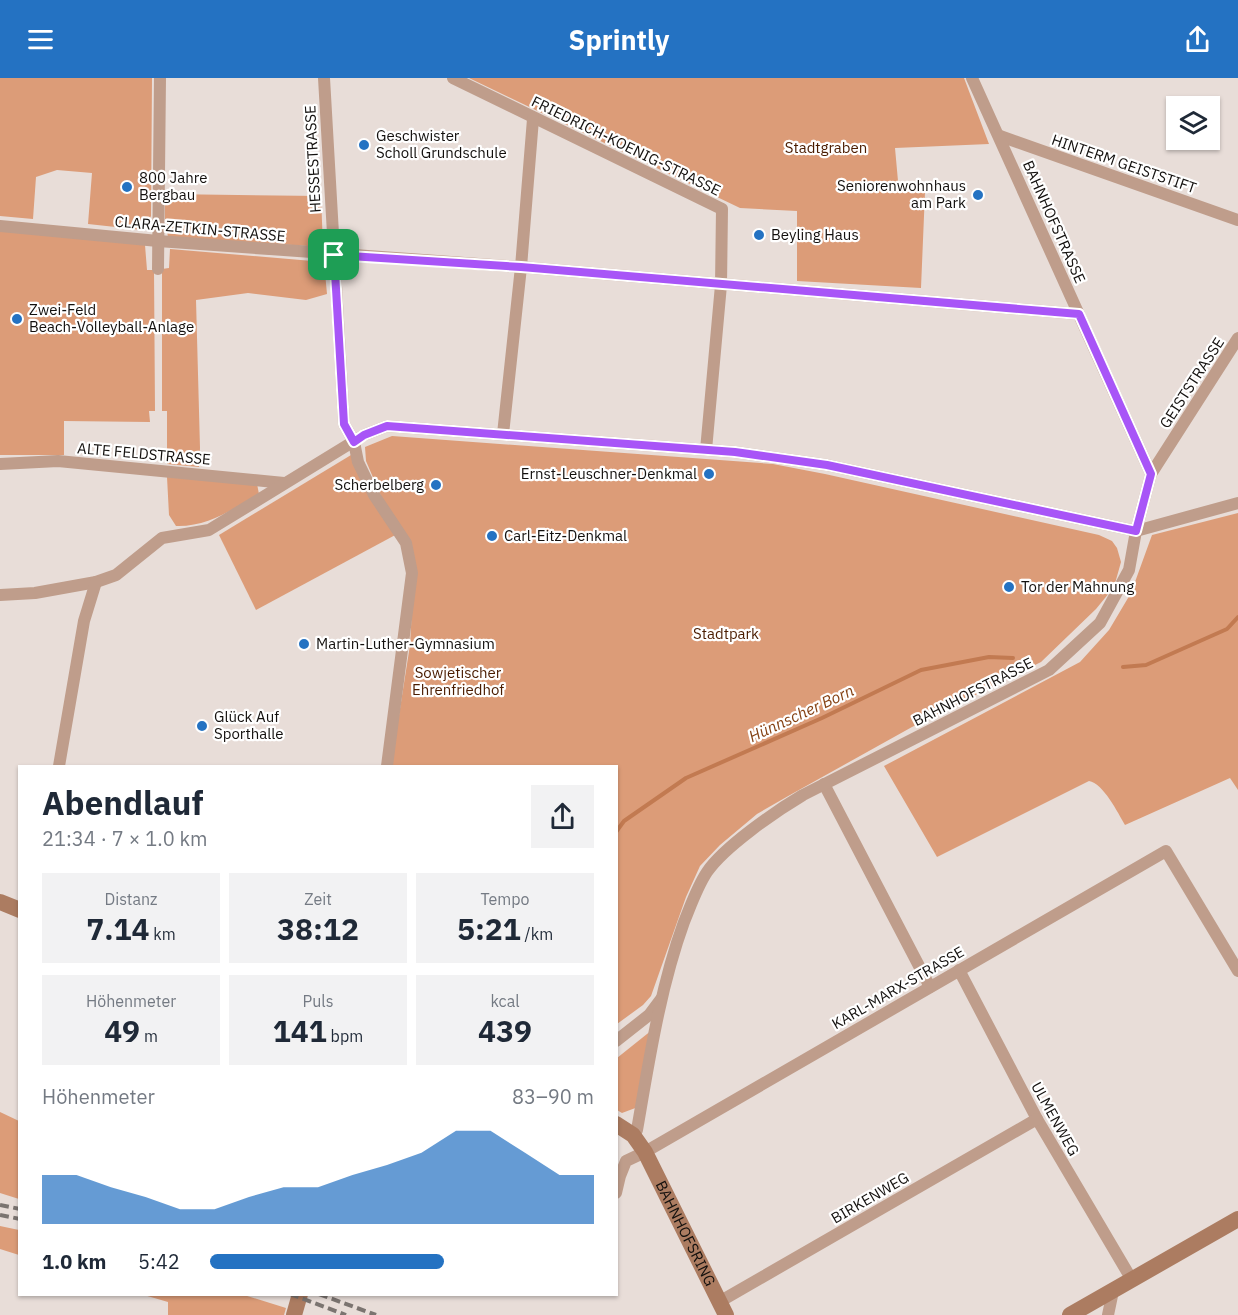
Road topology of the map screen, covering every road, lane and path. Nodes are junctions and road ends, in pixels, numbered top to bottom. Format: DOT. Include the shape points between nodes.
graph roads {
  1 [pos="160,78"];
  2 [pos="324,78"];
  3 [pos="453,78"];
  4 [pos="972,78"];
  5 [pos="533,118"];
  6 [pos="1000,136"];
  7 [pos="1238,220"];
  8 [pos="0,226"];
  9 [pos="158,242"];
  10 [pos="334,255"];
  11 [pos="521,267"];
  12 [pos="158,269"];
  13 [pos="721,285"];
  14 [pos="1079,314"];
  15 [pos="1238,338"];
  16 [pos="503,434"];
  17 [pos="354,442"];
  18 [pos="706,450"];
  19 [pos="0,464"];
  20 [pos="1151,474"];
  21 [pos="284,483"];
  22 [pos="1238,503"];
  23 [pos="1136,531"];
  24 [pos="96,582"];
  25 [pos="0,595"];
  26 [pos="59,765"];
  27 [pos="387,765"];
  28 [pos="824,784"];
  29 [pos="0,902"];
  30 [pos="18,909"];
  31 [pos="959,970"];
  32 [pos="1238,971"];
  33 [pos="930,987"];
  34 [pos="663,995"];
  35 [pos="618,1039"];
  36 [pos="1037,1119"];
  37 [pos="618,1125"];
  38 [pos="633,1135"];
  39 [pos="645,1152"];
  40 [pos="618,1187"];
  41 [pos="1238,1219"];
  42 [pos="1132,1280"];
  43 [pos="1113,1291"];
  44 [pos="299,1296"];
  45 [pos="723,1309"];
  46 [pos="1078,1314"];
  47 [pos="294,1315"];
  48 [pos="1108,1315"];
  1 -- 9 [label="street"];
  2 -- 10 [label="street, HESSESTRASSE"];
  3 -- 5 [label="street, FRIEDRICH-KOENIG-STRASSE"];
  4 -- 6 [label="street, BAHNHOFSTRASSE"];
  5 -- 11 [label="street"];
  5 -- 13 [label="street, FRIEDRICH-KOENIG-STRASSE" via="722,209"];
  6 -- 7 [label="street, HINTERM GEISTSTIFT"];
  6 -- 14 [label="street, BAHNHOFSTRASSE"];
  8 -- 9 [label="street, CLARA-ZETKIN-STRASSE"];
  9 -- 10 [label="street, CLARA-ZETKIN-STRASSE"];
  9 -- 12 [label="street"];
  10 -- 11 [label="street, CLARA-ZETKIN-STRASSE"];
  10 -- 17 [label="street, HESSESTRASSE" via="344,424"];
  11 -- 13 [label="street, CLARA-ZETKIN-STRASSE"];
  11 -- 16 [label="street"];
  13 -- 14 [label="street, CLARA-ZETKIN-STRASSE"];
  13 -- 18 [label="street"];
  14 -- 20 [label="street, BAHNHOFSTRASSE"];
  15 -- 20 [label="street, GEISTSTRASSE"];
  16 -- 17 [label="street" via="387,426"];
  16 -- 18 [label="street"];
  17 -- 21 [label="street"];
  17 -- 27 [label="street, HESSESTRASSE" via="358,462 374,495 406,543 412,573"];
  18 -- 23 [label="street" via="827,465"];
  19 -- 21 [label="street, ALTE FELDSTRASSE" via="58,461"];
  20 -- 23 [label="street, BAHNHOFSTRASSE"];
  21 -- 24 [label="street" via="209,530 162,538 116,574"];
  22 -- 23 [label="street"];
  23 -- 28 [label="street, BAHNHOFSTRASSE" via="1130,570 1100,623 1049,670"];
  24 -- 25 [label="street"];
  24 -- 26 [label="street" via="84,621"];
  28 -- 33 [label="street"];
  28 -- 34 [label="street, BAHNHOFSTRASSE" via="780,809 707,871 675,948"];
  29 -- 30 [label="main road"];
  31 -- 32 [label="street, KARL-MARX-STRASSE" via="1167,851"];
  31 -- 33 [label="street, KARL-MARX-STRASSE"];
  31 -- 36 [label="street, ULMENWEG"];
  33 -- 39 [label="street, KARL-MARX-STRASSE"];
  34 -- 35 [label="street, BAHNHOFSTRASSE" via="649,1015"];
  34 -- 38 [label="street, BAHNHOFSTRASSE"];
  36 -- 42 [label="street, ULMENWEG"];
  36 -- 45 [label="street, BIRKENWEG"];
  37 -- 38 [label="main road, BAHNHOFSRING"];
  38 -- 39 [label="main road, BAHNHOFSRING"];
  39 -- 40 [label="street" via="626,1161"];
  39 -- 45 [label="main road, BAHNHOFSRING"];
  41 -- 42 [label="main road"];
  42 -- 43 [label="main road"];
  43 -- 46 [label="main road"];
  43 -- 48 [label="street"];
  44 -- 47 [label="main road"];
}
